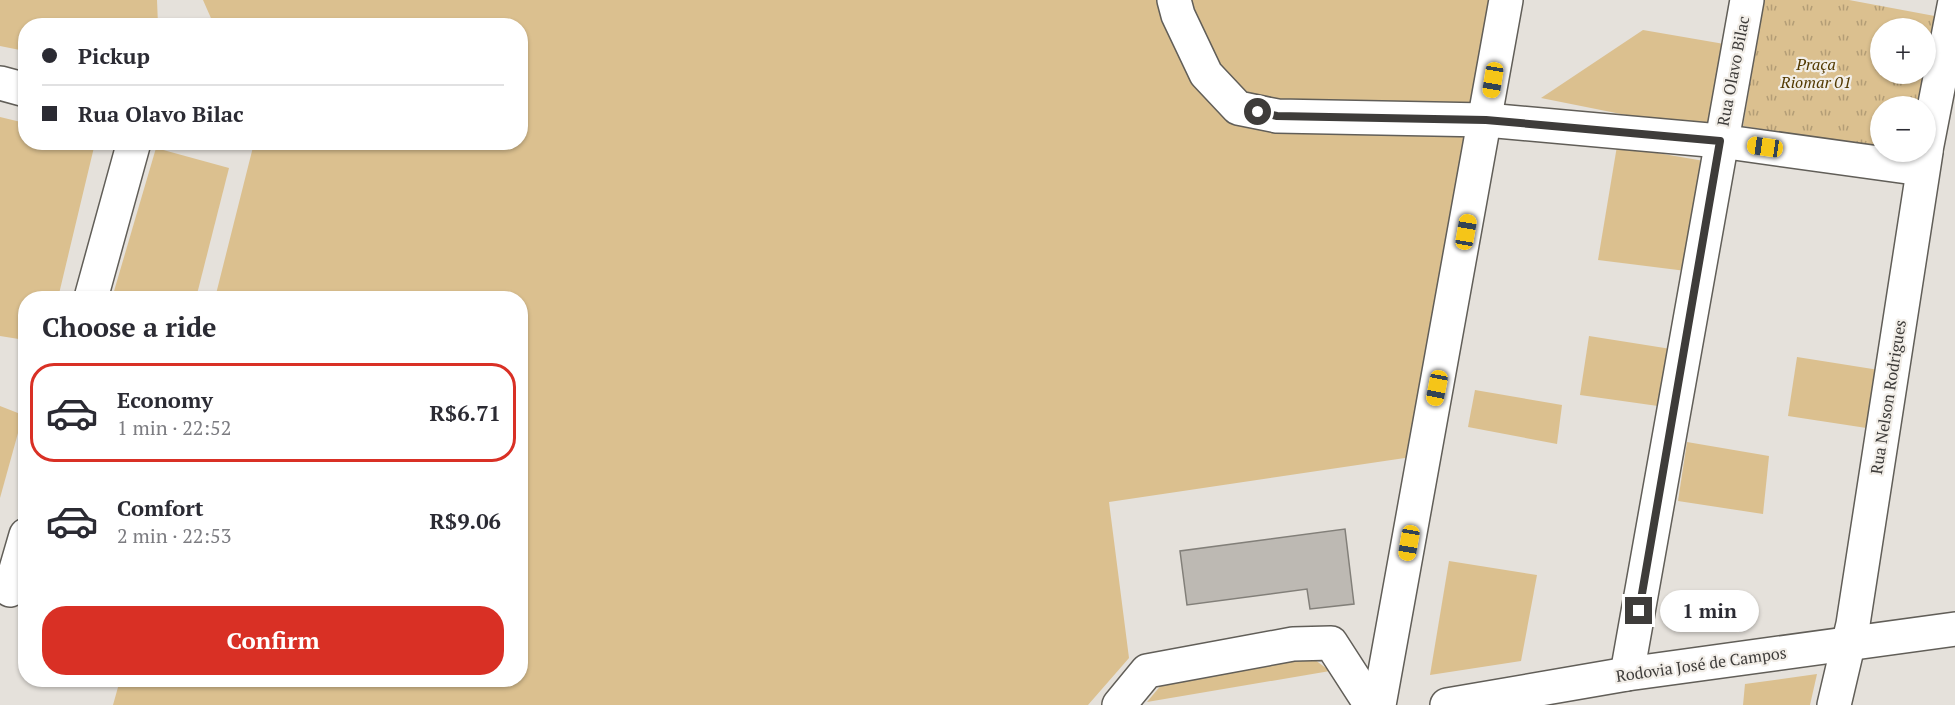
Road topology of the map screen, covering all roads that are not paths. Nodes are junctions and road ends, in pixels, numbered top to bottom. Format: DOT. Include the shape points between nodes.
graph roads {
  1 [pos="1174,0"];
  2 [pos="1506,0"];
  3 [pos="1747,0"];
  4 [pos="1955,1"];
  5 [pos="0,83"];
  6 [pos="18,88"];
  7 [pos="1936,100"];
  8 [pos="1486,120"];
  9 [pos="1720,141"];
  10 [pos="132,150"];
  11 [pos="1870,153"];
  12 [pos="1924,162"];
  13 [pos="93,291"];
  14 [pos="18,566"];
  15 [pos="12,590"];
  16 [pos="1955,629"];
  17 [pos="1849,643"];
  18 [pos="1627,674"];
  19 [pos="1119,705"];
  20 [pos="1371,705"];
  21 [pos="1379,705"];
  22 [pos="1447,705"];
  23 [pos="1834,705"];
  1 -- 8 [label="street" via="1206,74 1239,108 1277,116"];
  2 -- 8 [label="street"];
  3 -- 9 [label="street, Rua Olavo Bilac"];
  4 -- 7 [label="street, Rua Nelson Rodrigues"];
  5 -- 6 [label="street"];
  8 -- 9 [label="street"];
  8 -- 21 [label="street"];
  9 -- 11 [label="street"];
  9 -- 18 [label="street, Rua Olavo Bilac"];
  10 -- 13 [label="street"];
  12 -- 17 [label="street, Rua Nelson Rodrigues"];
  14 -- 15 [label="street"];
  16 -- 17 [label="street, Rodovia José de Campos"];
  17 -- 18 [label="street, Rodovia José de Campos"];
  17 -- 23 [label="street, Rua Nelson Rodrigues"];
  18 -- 22 [label="street, Rodovia José de Campos"];
  19 -- 20 [label="street" via="1147,671 1317,642 1331,643"];
}
